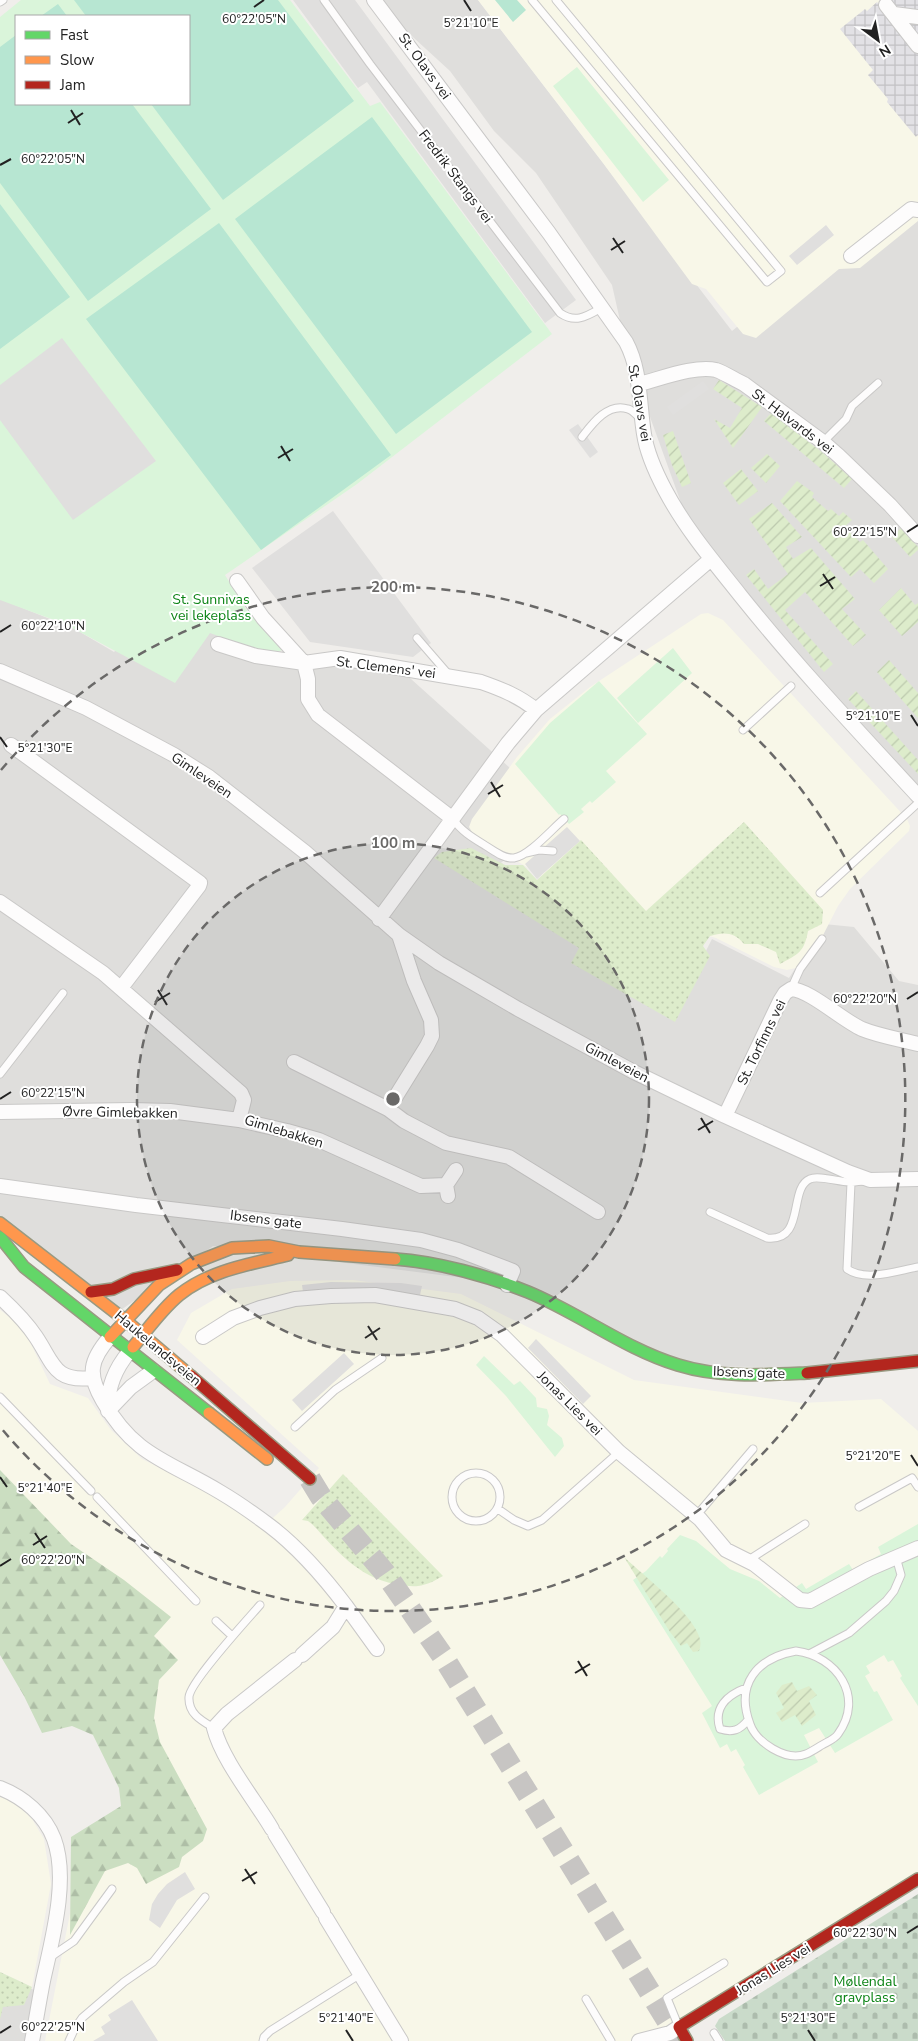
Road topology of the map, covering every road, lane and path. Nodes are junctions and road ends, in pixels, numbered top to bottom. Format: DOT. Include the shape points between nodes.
graph roads {
  1 [pos="324,0"];
  2 [pos="374,0"];
  3 [pos="532,0"];
  4 [pos="556,0"];
  5 [pos="918,17"];
  6 [pos="918,46"];
  7 [pos="918,210"];
  8 [pos="851,256"];
  9 [pos="603,307"];
  10 [pos="878,383"];
  11 [pos="639,384"];
  12 [pos="642,420"];
  13 [pos="582,437"];
  14 [pos="823,442"];
  15 [pos="918,536"];
  16 [pos="711,559"];
  17 [pos="237,581"];
  18 [pos="416,638"];
  19 [pos="218,644"];
  20 [pos="304,663"];
  21 [pos="0,671"];
  22 [pos="449,675"];
  23 [pos="791,686"];
  24 [pos="536,710"];
  25 [pos="742,730"];
  26 [pos="11,745"];
  27 [pos="918,796"];
  28 [pos="918,802"];
  29 [pos="453,819"];
  30 [pos="564,819"];
  31 [pos="553,851"];
  32 [pos="526,853"];
  33 [pos="820,893"];
  34 [pos="0,902"];
  35 [pos="379,919"];
  36 [pos="399,935"];
  37 [pos="822,939"];
  38 [pos="120,988"];
  39 [pos="791,989"];
  40 [pos="64,993"];
  41 [pos="918,1044"];
  42 [pos="294,1062"];
  43 [pos="0,1074"];
  44 [pos="388,1109"];
  45 [pos="0,1112"];
  46 [pos="725,1116"];
  47 [pos="239,1120"];
  48 [pos="456,1170"];
  49 [pos="918,1179"];
  50 [pos="870,1180"];
  51 [pos="851,1182"];
  52 [pos="0,1186"];
  53 [pos="598,1212"];
  54 [pos="710,1212"];
  55 [pos="0,1223"];
  56 [pos="0,1237"];
  57 [pos="299,1252"];
  58 [pos="3,1261"];
  59 [pos="24,1268"];
  60 [pos="918,1268"];
  61 [pos="181,1270"];
  62 [pos="507,1285"];
  63 [pos="91,1292"];
  64 [pos="0,1297"];
  65 [pos="126,1320"];
  66 [pos="110,1336"];
  67 [pos="143,1336"];
  68 [pos="203,1337"];
  69 [pos="129,1352"];
  70 [pos="382,1358"];
  71 [pos="918,1361"];
  72 [pos="153,1371"];
  73 [pos="92,1378"];
  74 [pos="0,1397"];
  75 [pos="108,1411"];
  76 [pos="295,1427"];
  77 [pos="753,1449"];
  78 [pos="618,1452"];
  79 [pos="278,1468"];
  80 [pos="310,1479"];
  81 [pos="918,1487"];
  82 [pos="90,1491"];
  83 [pos="97,1497"];
  84 [pos="859,1507"];
  85 [pos="498,1509"];
  86 [pos="696,1516"];
  87 [pos="805,1524"];
  88 [pos="918,1548"];
  89 [pos="896,1557"];
  90 [pos="746,1560"];
  91 [pos="196,1600"];
  92 [pos="260,1606"];
  93 [pos="346,1606"];
  94 [pos="216,1622"];
  95 [pos="232,1636"];
  96 [pos="376,1648"];
  97 [pos="811,1653"];
  98 [pos="746,1688"];
  99 [pos="748,1720"];
  100 [pos="214,1728"];
  101 [pos="0,1788"];
  102 [pos="918,1879"];
  103 [pos="112,1889"];
  104 [pos="206,1897"];
  105 [pos="48,1958"];
  106 [pos="724,1963"];
  107 [pos="359,1975"];
  108 [pos="586,1999"];
  109 [pos="679,2028"];
  110 [pos="714,2033"];
  111 [pos="32,2041"];
  112 [pos="69,2041"];
  113 [pos="263,2041"];
  114 [pos="401,2041"];
  115 [pos="612,2041"];
  116 [pos="640,2041"];
  117 [pos="687,2041"];
  118 [pos="719,2041"];
  1 -- 9 [label="lane, Fredrik Stangs vei" via="560,313 569,319 578,318"];
  2 -- 9 [label="street, St. Olavs vei"];
  3 -- 4 [label="lane" via="767,282 781,271"];
  5 -- 6 [label="street" via="890,10"];
  7 -- 8 [label="street" via="911,209"];
  9 -- 11 [label="street, St. Olavs vei" via="630,350"];
  10 -- 14 [label="lane" via="852,406 846,419"];
  11 -- 12 [label="street, St. Olavs vei"];
  11 -- 14 [label="street, St. Halvards vei" via="700,368 716,370 744,384"];
  12 -- 13 [label="lane" via="629,409 616,407 596,420"];
  12 -- 16 [label="street, St. Olavs vei" via="649,451 665,490"];
  14 -- 15 [label="street, St. Halvards vei"];
  16 -- 24 [label="street"];
  16 -- 27 [label="street, St. Olavs vei" via="836,709"];
  17 -- 20 [label="street" via="263,618"];
  18 -- 22 [label="lane"];
  19 -- 20 [label="street" via="256,656"];
  20 -- 22 [label="street, St. Clemens' vei" via="340,658"];
  20 -- 29 [label="street" via="308,700 318,715"];
  21 -- 35 [label="street, Gimleveien" via="86,708 208,777 283,834"];
  22 -- 24 [label="street, St. Clemens' vei" via="502,689"];
  23 -- 25 [label="lane"];
  24 -- 29 [label="street"];
  26 -- 38 [label="street" via="200,883"];
  28 -- 33 [label="lane"];
  29 -- 32 [label="lane" via="458,827 504,857 514,858"];
  29 -- 35 [label="street"];
  30 -- 32 [label="lane"];
  31 -- 32 [label="lane"];
  34 -- 38 [label="street, Gimlebakken"];
  35 -- 36 [label="street, Gimleveien"];
  36 -- 44 [label="street" via="428,1013 432,1036"];
  36 -- 46 [label="street, Gimleveien" via="518,1009 634,1072"];
  37 -- 39 [label="lane" via="800,969"];
  38 -- 47 [label="street, Gimlebakken" via="241,1093 244,1100"];
  39 -- 41 [label="street, St. Torfinns vei" via="802,992 860,1028"];
  39 -- 46 [label="street, St. Torfinns vei" via="780,1001"];
  40 -- 43 [label="lane"];
  42 -- 44 [label="street"];
  44 -- 53 [label="street" via="404,1122 452,1149 508,1157"];
  45 -- 47 [label="street, Øvre Gimlebakken" via="170,1111"];
  46 -- 50 [label="street, Gimleveien"];
  47 -- 48 [label="street, Gimlebakken" via="319,1140 421,1186 447,1190"];
  49 -- 50 [label="street, Gimleveien"];
  50 -- 51 [label="lane, Gimleveien"];
  51 -- 54 [label="lane, Gimleveien" via="817,1178 805,1182 790,1227 781,1237 767,1238"];
  51 -- 60 [label="lane" via="847,1269 864,1276"];
  52 -- 62 [label="street, Ibsens gate" via="421,1240 513,1271"];
  55 -- 63 [label="main road, Haukelandsveien"];
  56 -- 59 [label="main road, Haukelandsveien"];
  57 -- 61 [label="main road, Ibsens gate" via="268,1246 232,1248"];
  57 -- 62 [label="main road, Ibsens gate" via="414,1260 454,1268"];
  57 -- 67 [label="main road, Ibsens gate" via="224,1271 200,1281 166,1306"];
  58 -- 59 [label="main road, Haukelandsveien"];
  59 -- 66 [label="main road, Haukelandsveien"];
  61 -- 63 [label="main road" via="134,1278 113,1288"];
  61 -- 65 [label="main road, Ibsens gate" via="159,1285"];
  62 -- 71 [label="main road, Ibsens gate" via="554,1304 637,1348 678,1365 720,1374 816,1372"];
  63 -- 65 [label="main road, Haukelandsveien"];
  64 -- 73 [label="street" via="29,1327 61,1374 75,1380"];
  65 -- 66 [label="main road, Ibsens gate"];
  65 -- 67 [label="main road, Haukelandsveien"];
  66 -- 69 [label="main road, Haukelandsveien"];
  66 -- 73 [label="street, Haukelandsveien" via="94,1361"];
  67 -- 69 [label="main road, Ibsens gate"];
  67 -- 80 [label="main road, Haukelandsveien"];
  68 -- 78 [label="street, Jonas Lies vei" via="233,1318 295,1299 375,1295 455,1309 478,1318 502,1336"];
  69 -- 72 [label="main road, Haukelandsveien"];
  69 -- 75 [label="street, Haukelandsveien" via="110,1385"];
  70 -- 76 [label="lane" via="334,1390"];
  72 -- 75 [label="street, Haukelandsveien" via="131,1387"];
  72 -- 79 [label="main road, Haukelandsveien"];
  73 -- 75 [label="street"];
  74 -- 82 [label="lane"];
  75 -- 93 [label="street" via="142,1449 220,1492 271,1527 314,1567"];
  77 -- 86 [label="lane"];
  78 -- 85 [label="lane" via="542,1520 528,1526"];
  78 -- 86 [label="street, Jonas Lies vei"];
  81 -- 84 [label="lane" via="912,1478"];
  83 -- 91 [label="lane"];
  85 -- 85 [label="lane" via="498,1485 486,1475 470,1473 453,1489 451,1497 456,1512 470,1521 486,1520"];
  86 -- 90 [label="street, Jonas Lies vei" via="726,1550"];
  87 -- 90 [label="lane"];
  88 -- 89 [label="street, Jonas Lies vei"];
  89 -- 90 [label="street, Jonas Lies vei" via="804,1602"];
  89 -- 97 [label="lane" via="901,1575 894,1591 849,1633"];
  92 -- 95 [label="lane"];
  93 -- 96 [label="street"];
  93 -- 100 [label="street" via="333,1627"];
  94 -- 95 [label="lane"];
  95 -- 100 [label="lane" via="193,1684 188,1696 190,1708 198,1720"];
  97 -- 98 [label="lane" via="780,1654 766,1662"];
  97 -- 99 [label="lane" via="828,1662 846,1688 848,1705 845,1721 837,1736 804,1755 792,1755 776,1751 762,1742"];
  98 -- 99 [label="lane" via="744,1697"];
  98 -- 99 [label="lane" via="732,1693 721,1706 717,1719 720,1729 729,1732 741,1729"];
  100 -- 107 [label="street" via="224,1754"];
  101 -- 105 [label="street" via="29,1805 49,1828 56,1847 58,1908"];
  102 -- 109 [label="main road, Jonas Lies vei"];
  103 -- 105 [label="lane" via="74,1941"];
  104 -- 112 [label="lane" via="153,1962 82,2018"];
  105 -- 111 [label="street"];
  106 -- 109 [label="lane" via="667,1998"];
  107 -- 113 [label="lane" via="270,2032"];
  107 -- 114 [label="street"];
  108 -- 115 [label="lane"];
  109 -- 116 [label="street, Jonas Lies vei"];
  109 -- 117 [label="main road"];
  110 -- 118 [label="lane"];
}
